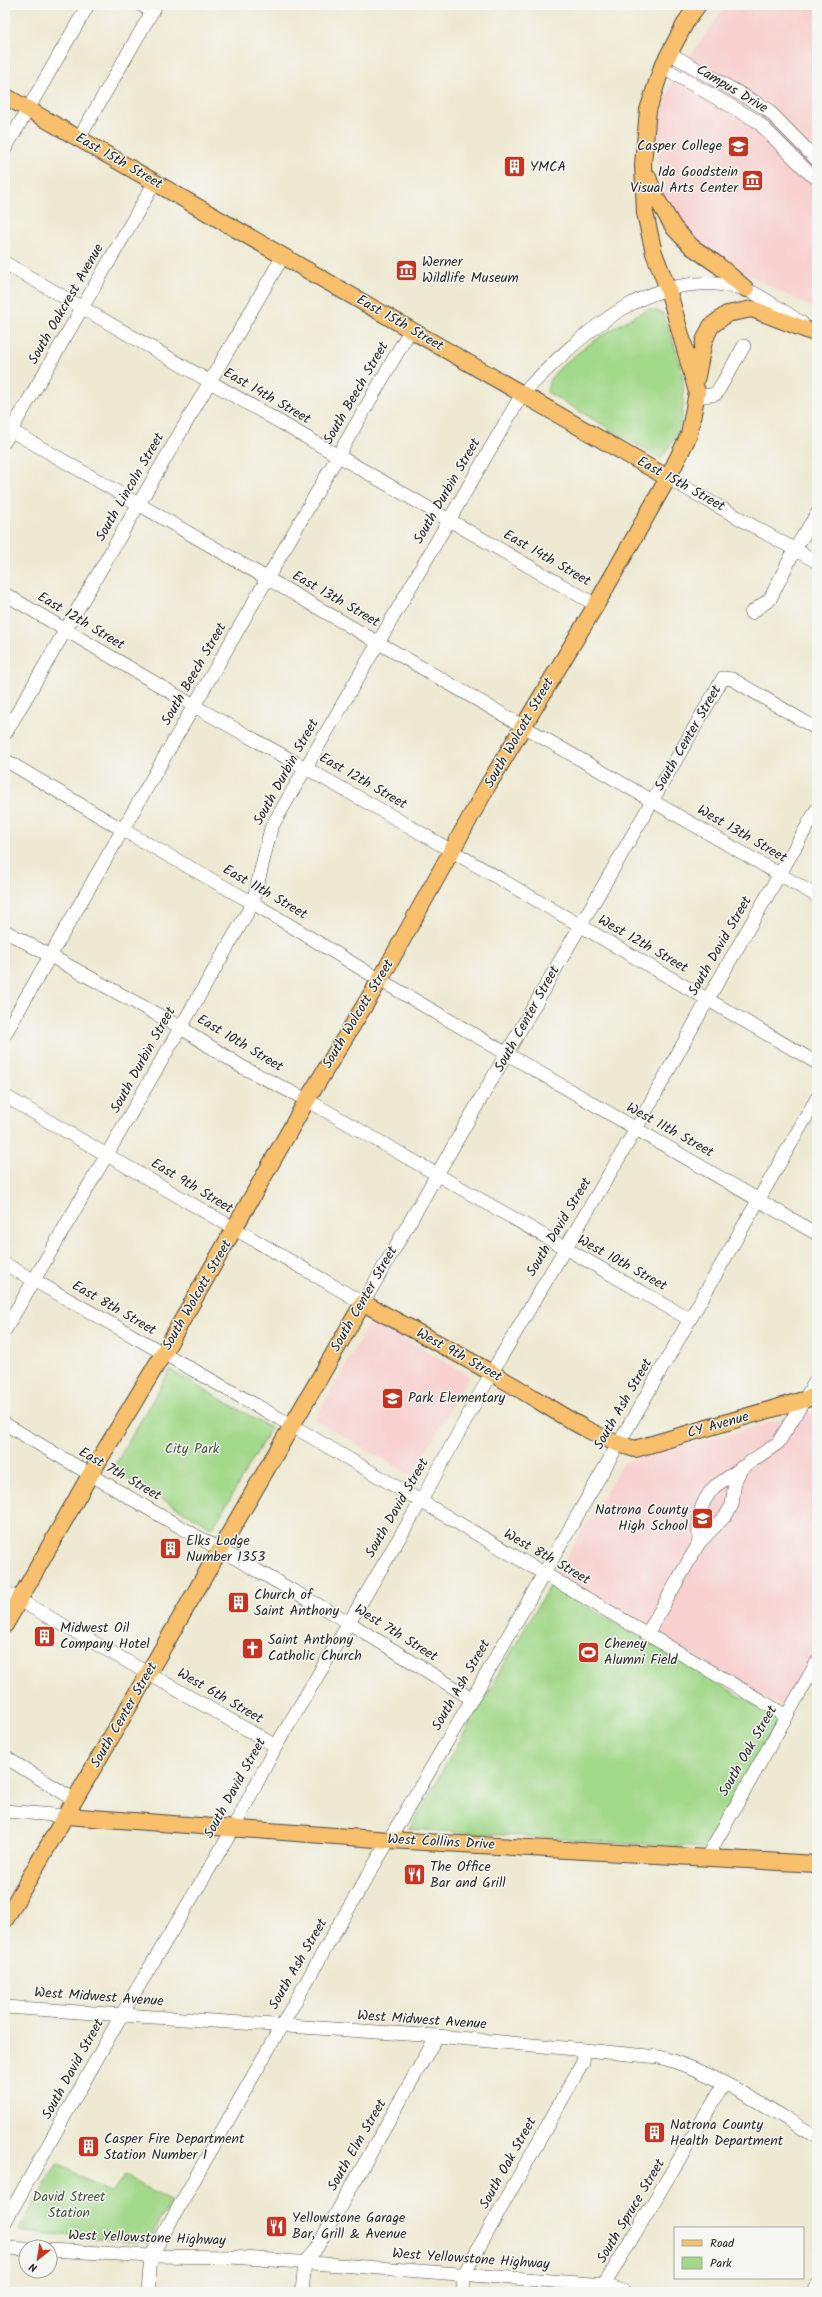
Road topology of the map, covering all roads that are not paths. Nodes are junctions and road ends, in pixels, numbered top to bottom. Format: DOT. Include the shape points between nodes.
graph roads {
  1 [pos="88,5"];
  2 [pos="698,5"];
  3 [pos="150,7"];
  4 [pos="669,53"];
  5 [pos="662,67"];
  6 [pos="5,96"];
  7 [pos="28,109"];
  8 [pos="79,138"];
  9 [pos="5,149"];
  10 [pos="817,160"];
  11 [pos="643,164"];
  12 [pos="817,178"];
  13 [pos="155,182"];
  14 [pos="283,256"];
  15 [pos="5,262"];
  16 [pos="668,289"];
  17 [pos="746,289"];
  18 [pos="82,307"];
  19 [pos="411,329"];
  20 [pos="817,333"];
  21 [pos="744,346"];
  22 [pos="210,381"];
  23 [pos="696,391"];
  24 [pos="522,394"];
  25 [pos="7,433"];
  26 [pos="338,456"];
  27 [pos="668,478"];
  28 [pos="139,504"];
  29 [pos="817,514"];
  30 [pos="448,520"];
  31 [pos="795,550"];
  32 [pos="817,562"];
  33 [pos="268,578"];
  34 [pos="5,594"];
  35 [pos="596,605"];
  36 [pos="751,613"];
  37 [pos="65,630"];
  38 [pos="379,643"];
  39 [pos="194,706"];
  40 [pos="523,726"];
  41 [pos="817,729"];
  42 [pos="5,734"];
  43 [pos="5,760"];
  44 [pos="306,768"];
  45 [pos="652,800"];
  46 [pos="817,809"];
  47 [pos="122,830"];
  48 [pos="451,850"];
  49 [pos="780,874"];
  50 [pos="817,896"];
  51 [pos="254,903"];
  52 [pos="579,926"];
  53 [pos="5,931"];
  54 [pos="50,956"];
  55 [pos="380,980"];
  56 [pos="708,999"];
  57 [pos="180,1027"];
  58 [pos="5,1034"];
  59 [pos="508,1054"];
  60 [pos="817,1063"];
  61 [pos="5,1096"];
  62 [pos="817,1098"];
  63 [pos="307,1100"];
  64 [pos="636,1130"];
  65 [pos="109,1155"];
  66 [pos="436,1174"];
  67 [pos="758,1200"];
  68 [pos="234,1230"];
  69 [pos="817,1234"];
  70 [pos="564,1248"];
  71 [pos="5,1264"];
  72 [pos="34,1281"];
  73 [pos="363,1303"];
  74 [pos="689,1319"];
  75 [pos="5,1330"];
  76 [pos="164,1354"];
  77 [pos="492,1372"];
  78 [pos="817,1378"];
  79 [pos="811,1398"];
  80 [pos="5,1424"];
  81 [pos="291,1425"];
  82 [pos="618,1444"];
  83 [pos="742,1467"];
  84 [pos="90,1475"];
  85 [pos="420,1502"];
  86 [pos="699,1542"];
  87 [pos="219,1549"];
  88 [pos="543,1573"];
  89 [pos="5,1592"];
  90 [pos="20,1600"];
  91 [pos="348,1622"];
  92 [pos="5,1625"];
  93 [pos="647,1634"];
  94 [pos="817,1662"];
  95 [pos="148,1673"];
  96 [pos="472,1699"];
  97 [pos="787,1716"];
  98 [pos="276,1746"];
  99 [pos="5,1757"];
  100 [pos="75,1800"];
  101 [pos="5,1812"];
  102 [pos="66,1816"];
  103 [pos="233,1829"];
  104 [pos="389,1840"];
  105 [pos="707,1857"];
  106 [pos="817,1864"];
  107 [pos="5,1920"];
  108 [pos="5,2007"];
  109 [pos="122,2014"];
  110 [pos="281,2027"];
  111 [pos="437,2036"];
  112 [pos="584,2050"];
  113 [pos="724,2084"];
  114 [pos="817,2137"];
  115 [pos="5,2222"];
  116 [pos="5,2248"];
  117 [pos="18,2249"];
  118 [pos="58,2250"];
  119 [pos="151,2256"];
  120 [pos="305,2262"];
  121 [pos="464,2274"];
  122 [pos="817,2285"];
  123 [pos="603,2289"];
  124 [pos="148,2292"];
  125 [pos="302,2292"];
  126 [pos="462,2292"];
  127 [pos="625,2292"];
  128 [pos="814,2292"];
  1 -- 7 [label="street"];
  2 -- 4 [label="main road, South Wolcott Street"];
  3 -- 8 [label="street"];
  4 -- 5 [label="main road, South Wolcott Street"];
  4 -- 10 [label="street, Campus Drive" via="767,109"];
  5 -- 11 [label="main road, South Wolcott Street" via="648,110"];
  5 -- 12 [label="street, Campus Drive" via="758,121"];
  6 -- 7 [label="main road, East 15th Street"];
  7 -- 8 [label="main road, East 15th Street"];
  7 -- 9 [label="street"];
  8 -- 13 [label="main road, East 15th Street"];
  11 -- 16 [label="main road, South Wolcott Street" via="645,213 654,253"];
  11 -- 17 [label="main road" via="655,196 674,228 692,247"];
  13 -- 14 [label="main road, East 15th Street"];
  13 -- 18 [label="street, South Oakcrest Avenue"];
  14 -- 19 [label="main road, East 15th Street"];
  14 -- 22 [label="street, South Lincoln Street"];
  15 -- 18 [label="street, East 14th Street"];
  16 -- 17 [label="street, South Durbin Street" via="695,283"];
  16 -- 23 [label="main road, South Wolcott Street"];
  16 -- 24 [label="street, South Durbin Street" via="616,312 574,342"];
  17 -- 20 [label="street"];
  18 -- 22 [label="street, East 14th Street"];
  18 -- 25 [label="street, South Oakcrest Avenue"];
  19 -- 24 [label="main road, East 15th Street"];
  19 -- 26 [label="street, South Beech Street"];
  20 -- 23 [label="main road" via="752,309 727,314 712,326 704,341"];
  21 -- 23 [label="street" via="716,394"];
  22 -- 26 [label="street, East 14th Street"];
  22 -- 28 [label="street, South Lincoln Street"];
  23 -- 27 [label="main road, South Wolcott Street" via="689,435"];
  24 -- 27 [label="main road, East 15th Street"];
  24 -- 30 [label="street, South Durbin Street"];
  25 -- 28 [label="street, East 13th Street"];
  26 -- 30 [label="street, East 14th Street"];
  26 -- 33 [label="street, South Beech Street"];
  27 -- 31 [label="street, East 15th Street"];
  27 -- 35 [label="main road, South Wolcott Street"];
  28 -- 33 [label="street, East 13th Street"];
  28 -- 37 [label="street, South Lincoln Street"];
  29 -- 31 [label="street"];
  30 -- 35 [label="street, East 14th Street"];
  30 -- 38 [label="street, South Durbin Street"];
  31 -- 32 [label="street, East 15th Street"];
  31 -- 36 [label="street" via="770,599"];
  33 -- 38 [label="street, East 13th Street"];
  33 -- 39 [label="street, South Beech Street"];
  34 -- 37 [label="street, East 12th Street"];
  35 -- 40 [label="main road, South Wolcott Street"];
  37 -- 39 [label="street, East 12th Street"];
  37 -- 42 [label="street, South Lincoln Street"];
  38 -- 40 [label="street, East 13th Street"];
  38 -- 44 [label="street, South Durbin Street"];
  39 -- 44 [label="street, East 12th Street"];
  39 -- 47 [label="street, South Beech Street"];
  40 -- 45 [label="street, East 13th Street"];
  40 -- 48 [label="main road, South Wolcott Street"];
  41 -- 45 [label="street, South Center Street" via="732,680 723,678"];
  43 -- 47 [label="street, East 11th Street"];
  44 -- 48 [label="street, East 12th Street"];
  44 -- 51 [label="street, South Durbin Street" via="271,828"];
  45 -- 49 [label="street, West 13th Street"];
  45 -- 52 [label="street, South Center Street"];
  46 -- 49 [label="street, South David Street"];
  47 -- 51 [label="street, East 11th Street"];
  47 -- 54 [label="street, South Beech Street"];
  48 -- 52 [label="street, East 12th Street"];
  48 -- 55 [label="main road, South Wolcott Street"];
  49 -- 50 [label="street, West 13th Street"];
  49 -- 56 [label="street, South David Street"];
  51 -- 55 [label="street, East 11th Street"];
  51 -- 57 [label="street, South Durbin Street"];
  52 -- 56 [label="street, West 12th Street"];
  52 -- 59 [label="street, South Center Street"];
  53 -- 54 [label="street, East 10th Street"];
  54 -- 57 [label="street, East 10th Street"];
  54 -- 58 [label="street, South Beech Street"];
  55 -- 59 [label="street, East 11th Street"];
  55 -- 63 [label="main road, South Wolcott Street"];
  56 -- 60 [label="street, West 12th Street"];
  56 -- 64 [label="street, South David Street"];
  57 -- 63 [label="street, East 10th Street" via="242,1067"];
  57 -- 65 [label="street, South Durbin Street"];
  59 -- 64 [label="street, West 11th Street"];
  59 -- 66 [label="street, South Center Street"];
  61 -- 65 [label="street, East 9th Street"];
  62 -- 67 [label="street, South Ash Street"];
  63 -- 66 [label="street, East 10th Street"];
  63 -- 68 [label="main road, South Wolcott Street"];
  64 -- 67 [label="street, West 11th Street"];
  64 -- 70 [label="street, South David Street"];
  65 -- 68 [label="street, East 9th Street"];
  65 -- 72 [label="street, South Durbin Street"];
  66 -- 70 [label="street, West 10th Street"];
  66 -- 73 [label="street, South Center Street"];
  67 -- 69 [label="street, West 11th Street"];
  67 -- 74 [label="street, South Ash Street"];
  68 -- 73 [label="street, East 9th Street"];
  68 -- 76 [label="main road, South Wolcott Street"];
  70 -- 74 [label="street, West 10th Street"];
  70 -- 77 [label="street, South David Street"];
  71 -- 72 [label="street, East 8th Street"];
  72 -- 75 [label="street, South Durbin Street"];
  72 -- 76 [label="street, East 8th Street"];
  73 -- 77 [label="main road, West 9th Street"];
  73 -- 81 [label="main road, South Center Street"];
  74 -- 82 [label="street, South Ash Street"];
  76 -- 81 [label="street, East 8th Street"];
  76 -- 84 [label="main road, South Wolcott Street"];
  77 -- 82 [label="main road, West 9th Street"];
  77 -- 85 [label="street, South David Street"];
  78 -- 79 [label="street"];
  79 -- 82 [label="main road, CY Avenue" via="635,1449"];
  79 -- 83 [label="street" via="778,1443"];
  80 -- 84 [label="street, East 7th Street"];
  81 -- 85 [label="street, West 8th Street"];
  81 -- 87 [label="main road, South Center Street"];
  82 -- 88 [label="street, South Ash Street"];
  83 -- 86 [label="street" via="736,1481 732,1505 726,1515"];
  83 -- 86 [label="street" via="708,1493 698,1515"];
  84 -- 87 [label="street, East 7th Street"];
  84 -- 90 [label="main road, South Wolcott Street"];
  85 -- 88 [label="street, West 8th Street"];
  85 -- 91 [label="street, South David Street"];
  86 -- 93 [label="street"];
  87 -- 91 [label="street, West 7th Street"];
  87 -- 95 [label="main road, South Center Street"];
  88 -- 93 [label="street, West 8th Street"];
  88 -- 96 [label="street, South Ash Street"];
  89 -- 90 [label="street, West 6th Street"];
  90 -- 92 [label="main road, South Wolcott Street"];
  90 -- 95 [label="street, West 6th Street"];
  91 -- 96 [label="street, West 7th Street"];
  91 -- 98 [label="street, South David Street"];
  93 -- 97 [label="street, West 8th Street"];
  94 -- 97 [label="street, South Oak Street"];
  95 -- 98 [label="street, West 6th Street"];
  95 -- 100 [label="main road, South Center Street"];
  96 -- 104 [label="street, South Ash Street"];
  97 -- 105 [label="street, South Oak Street"];
  98 -- 103 [label="street, South David Street"];
  99 -- 100 [label="street"];
  100 -- 102 [label="main road, South Center Street"];
  101 -- 102 [label="street"];
  102 -- 103 [label="main road, West Collins Drive"];
  102 -- 107 [label="main road, South Center Street"];
  103 -- 104 [label="main road, West Collins Drive"];
  103 -- 109 [label="street, South David Street"];
  104 -- 105 [label="main road, West Collins Drive"];
  104 -- 110 [label="street, South Ash Street"];
  105 -- 106 [label="main road, West Collins Drive"];
  108 -- 109 [label="street, West Midwest Avenue"];
  109 -- 110 [label="street, West Midwest Avenue"];
  109 -- 115 [label="street, South David Street"];
  110 -- 111 [label="street, West Midwest Avenue"];
  110 -- 119 [label="street, South Ash Street"];
  111 -- 112 [label="street, West Midwest Avenue"];
  111 -- 120 [label="street, South Elm Street" via="316,2249"];
  112 -- 113 [label="street, West Midwest Avenue" via="677,2061"];
  112 -- 121 [label="street, South Oak Street" via="583,2062"];
  113 -- 114 [label="street, West Midwest Avenue"];
  113 -- 123 [label="street, South Spruce Street"];
  116 -- 117 [label="street"];
  118 -- 119 [label="street, West Yellowstone Highway"];
  119 -- 120 [label="street, West Yellowstone Highway" via="232,2257"];
  119 -- 124 [label="street, South Ash Street"];
  120 -- 121 [label="street, West Yellowstone Highway"];
  120 -- 125 [label="street"];
  121 -- 123 [label="street, West Yellowstone Highway"];
  121 -- 126 [label="street, South Oak Street"];
  122 -- 128 [label="street"];
  123 -- 127 [label="street, West Yellowstone Highway"];
}
